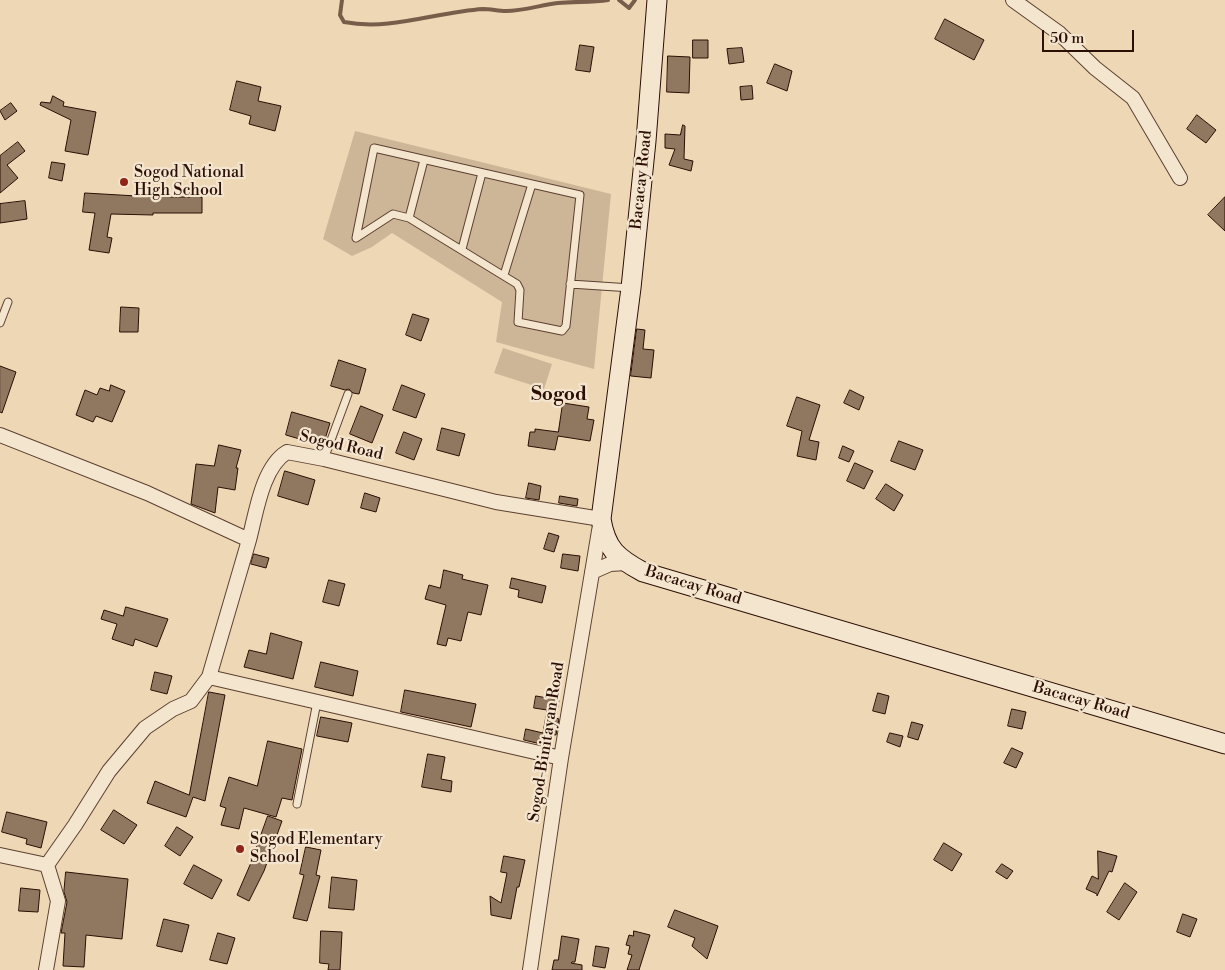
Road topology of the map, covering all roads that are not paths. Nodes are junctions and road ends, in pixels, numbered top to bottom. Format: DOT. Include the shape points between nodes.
graph roads {
  1 [pos="657,0"];
  2 [pos="1013,0"];
  3 [pos="424,160"];
  4 [pos="482,173"];
  5 [pos="1180,178"];
  6 [pos="532,184"];
  7 [pos="408,218"];
  8 [pos="462,249"];
  9 [pos="504,275"];
  10 [pos="570,284"];
  11 [pos="631,288"];
  12 [pos="8,302"];
  13 [pos="0,323"];
  14 [pos="348,394"];
  15 [pos="0,435"];
  16 [pos="324,459"];
  17 [pos="601,519"];
  18 [pos="249,540"];
  19 [pos="627,563"];
  20 [pos="592,572"];
  21 [pos="209,677"];
  22 [pos="317,702"];
  23 [pos="1225,744"];
  24 [pos="561,758"];
  25 [pos="297,804"];
  26 [pos="0,855"];
  27 [pos="47,865"];
  28 [pos="46,970"];
  29 [pos="530,970"];
  1 -- 11 [label="main road, Bacacay Road"];
  2 -- 5 [label="street" via="1059,34 1133,98"];
  3 -- 4 [label="lane"];
  3 -- 7 [label="lane"];
  3 -- 7 [label="lane" via="374,148 356,238 393,214"];
  4 -- 6 [label="lane"];
  4 -- 8 [label="lane"];
  6 -- 9 [label="lane"];
  6 -- 10 [label="lane" via="580,195"];
  7 -- 8 [label="lane"];
  8 -- 9 [label="lane"];
  9 -- 10 [label="lane" via="520,290 518,322 562,331 566,326"];
  10 -- 11 [label="lane"];
  11 -- 17 [label="main road, Bacacay Road"];
  12 -- 13 [label="lane"];
  14 -- 16 [label="lane"];
  15 -- 18 [label="street" via="147,493"];
  16 -- 17 [label="street, Sogod Road" via="496,502"];
  16 -- 18 [label="street, Sogod Road" via="287,452 279,457 263,485"];
  17 -- 19 [label="main road, Bacacay Road" via="607,542 614,553"];
  17 -- 20 [label="street, Sogod-Binitayan Road"];
  18 -- 21 [label="street, Sogod Road"];
  19 -- 20 [label="street" via="610,564"];
  19 -- 23 [label="main road, Bacacay Road" via="643,572"];
  20 -- 24 [label="street, Sogod-Binitayan Road"];
  21 -- 22 [label="street"];
  21 -- 27 [label="street" via="191,701 172,709 145,728 109,771"];
  22 -- 24 [label="street"];
  22 -- 25 [label="lane"];
  24 -- 29 [label="street, Sogod-Binitayan Road"];
  26 -- 27 [label="street"];
  27 -- 28 [label="street" via="58,901"];
}
